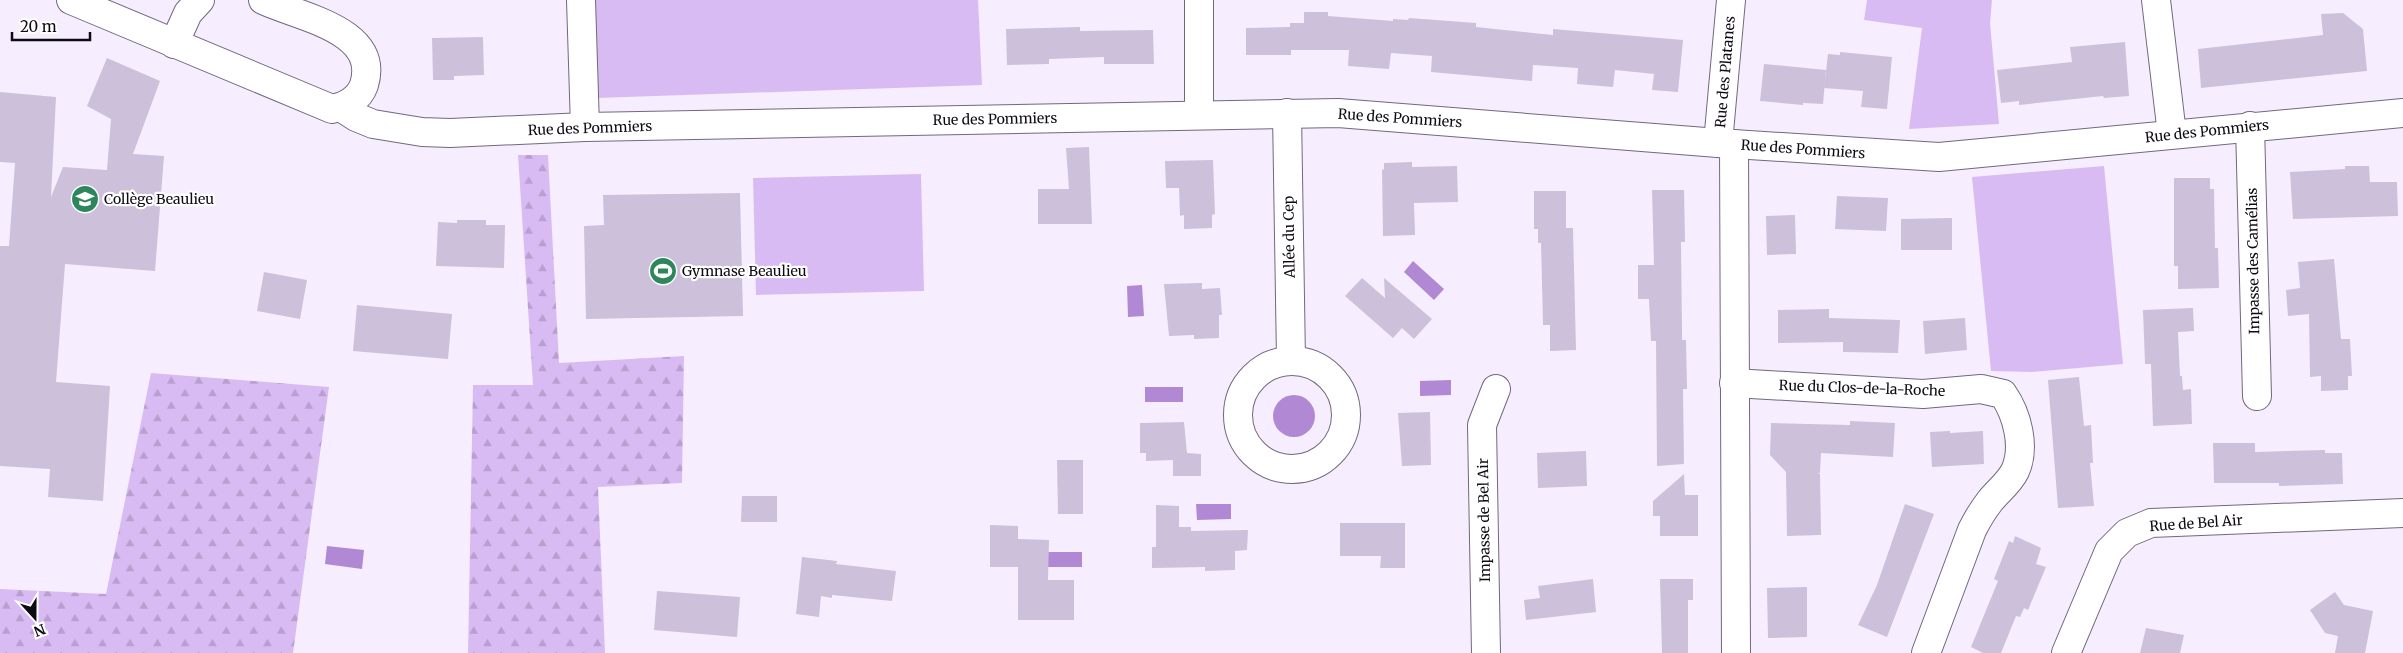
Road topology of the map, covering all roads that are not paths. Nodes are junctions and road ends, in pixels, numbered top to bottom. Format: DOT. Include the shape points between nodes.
graph roads {
  1 [pos="70,0"];
  2 [pos="200,0"];
  3 [pos="263,0"];
  4 [pos="581,0"];
  5 [pos="1199,0"];
  6 [pos="1731,0"];
  7 [pos="2156,0"];
  8 [pos="174,44"];
  9 [pos="363,87"];
  10 [pos="342,108"];
  11 [pos="2403,112"];
  12 [pos="1287,113"];
  13 [pos="1199,115"];
  14 [pos="2250,126"];
  15 [pos="585,127"];
  16 [pos="393,128"];
  17 [pos="2172,134"];
  18 [pos="1726,144"];
  19 [pos="1290,360"];
  20 [pos="1734,382"];
  21 [pos="1496,389"];
  22 [pos="2257,396"];
  23 [pos="2403,513"];
  24 [pos="1486,653"];
  25 [pos="1736,653"];
  26 [pos="1926,653"];
  27 [pos="2066,653"];
  1 -- 8 [label="street, Rue des Pommiers"];
  2 -- 8 [label="street" via="188,13"];
  3 -- 9 [label="street" via="340,31 352,40 365,60"];
  4 -- 15 [label="street"];
  5 -- 13 [label="street"];
  6 -- 18 [label="street, Rue des Platanes"];
  7 -- 17 [label="street"];
  8 -- 10 [label="street, Rue des Pommiers" via="332,109"];
  9 -- 10 [label="street"];
  9 -- 16 [label="street"];
  10 -- 16 [label="street, Rue des Pommiers" via="356,118"];
  11 -- 14 [label="street, Rue des Pommiers"];
  12 -- 13 [label="street, Rue des Pommiers"];
  12 -- 18 [label="street, Rue des Pommiers" via="1338,113"];
  12 -- 19 [label="street, Allée du Cep"];
  13 -- 15 [label="street, Rue des Pommiers"];
  14 -- 17 [label="street, Rue des Pommiers"];
  14 -- 22 [label="street, Impasse des Camélias"];
  15 -- 16 [label="street, Rue des Pommiers" via="450,133"];
  17 -- 18 [label="street, Rue des Pommiers" via="1939,157"];
  18 -- 20 [label="street"];
  20 -- 25 [label="street"];
  20 -- 26 [label="street, Rue du Clos-de-la-Roche" via="1923,394 1981,389 2003,394 2016,419 2019,456 2015,471 1984,509 1972,530"];
  21 -- 24 [label="street, Impasse de Bel Air" via="1482,425"];
  23 -- 27 [label="street, Rue de Bel Air" via="2151,523 2127,533 2109,551"];
}
